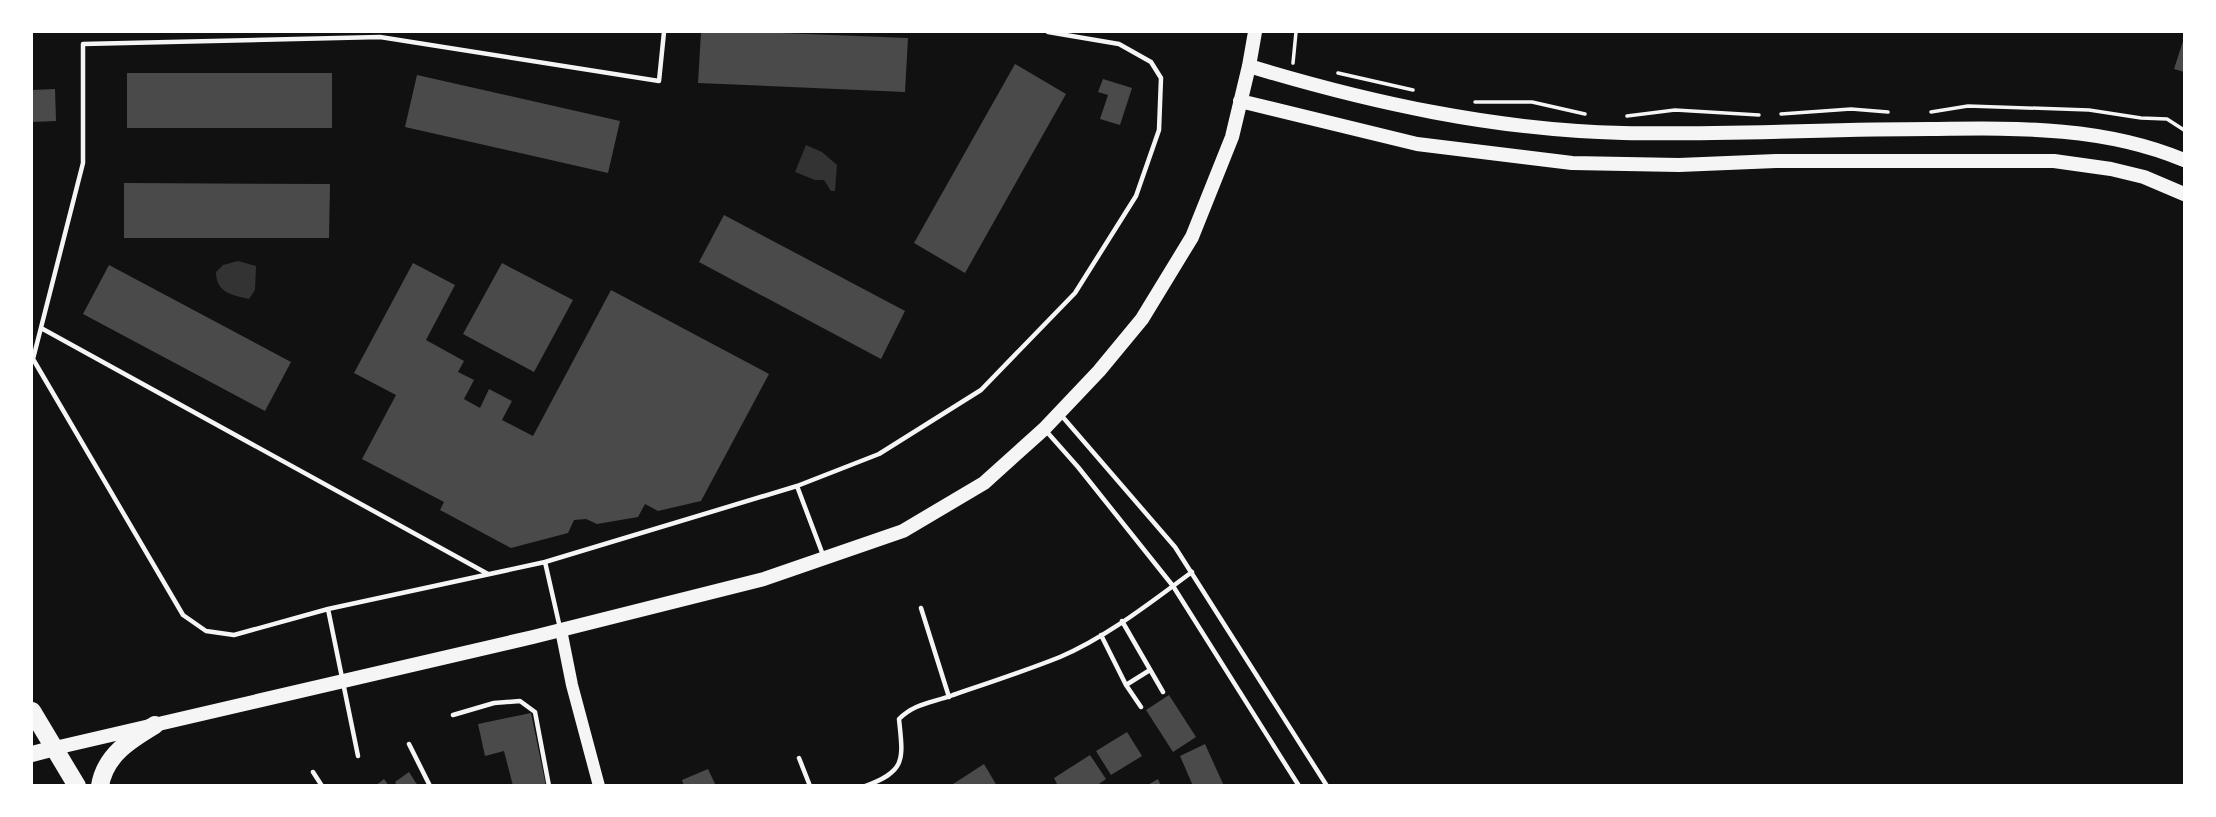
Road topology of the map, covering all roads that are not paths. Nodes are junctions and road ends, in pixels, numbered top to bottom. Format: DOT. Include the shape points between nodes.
graph roads {
  1 [pos="664,32"];
  2 [pos="1048,32"];
  3 [pos="1255,32"];
  4 [pos="1250,66"];
  5 [pos="1240,101"];
  6 [pos="2185,160"];
  7 [pos="2185,194"];
  8 [pos="41,328"];
  9 [pos="1059,414"];
  10 [pos="1044,429"];
  11 [pos="797,486"];
  12 [pos="825,559"];
  13 [pos="545,562"];
  14 [pos="1192,572"];
  15 [pos="488,574"];
  16 [pos="1173,586"];
  17 [pos="921,608"];
  18 [pos="328,609"];
  19 [pos="1122,621"];
  20 [pos="561,630"];
  21 [pos="1101,635"];
  22 [pos="1150,670"];
  23 [pos="344,681"];
  24 [pos="1126,685"];
  25 [pos="1163,692"];
  26 [pos="949,697"];
  27 [pos="1141,707"];
  28 [pos="32,711"];
  29 [pos="453,715"];
  30 [pos="155,725"];
  31 [pos="410,744"];
  32 [pos="55,748"];
  33 [pos="32,754"];
  34 [pos="358,756"];
  35 [pos="799,758"];
  36 [pos="313,772"];
  37 [pos="77,786"];
  38 [pos="100,786"];
  39 [pos="322,786"];
  40 [pos="429,786"];
  41 [pos="549,786"];
  42 [pos="599,786"];
  43 [pos="810,786"];
  44 [pos="865,786"];
  45 [pos="1300,786"];
  46 [pos="1327,786"];
  1 -- 8 [label="lane" via="659,81 380,37 83,44 83,163"];
  2 -- 11 [label="lane" via="1119,44 1151,62 1161,78 1159,130 1136,196 1075,293 981,390 879,454"];
  3 -- 4 [label="main road"];
  4 -- 5 [label="main road"];
  4 -- 6 [label="main road" via="1412,109 1517,125 1625,133 2043,129 2112,137"];
  5 -- 7 [label="main road" via="1417,144 1572,163 2054,161 2144,177"];
  5 -- 9 [label="main road" via="1232,137 1192,237 1142,319"];
  8 -- 15 [label="lane"];
  8 -- 18 [label="lane" via="33,359 183,615 206,631 234,635"];
  9 -- 10 [label="main road"];
  9 -- 14 [label="lane" via="1154,521"];
  10 -- 12 [label="main road" via="984,483 904,531"];
  10 -- 16 [label="lane"];
  11 -- 12 [label="lane"];
  11 -- 13 [label="lane"];
  12 -- 20 [label="main road"];
  13 -- 15 [label="lane"];
  13 -- 20 [label="lane"];
  14 -- 16 [label="lane"];
  14 -- 46 [label="lane"];
  15 -- 18 [label="lane"];
  16 -- 19 [label="lane"];
  16 -- 45 [label="lane"];
  17 -- 26 [label="lane"];
  18 -- 23 [label="lane"];
  19 -- 21 [label="lane"];
  19 -- 22 [label="lane"];
  20 -- 23 [label="main road"];
  20 -- 42 [label="street"];
  21 -- 24 [label="lane"];
  21 -- 26 [label="lane" via="1062,656"];
  22 -- 24 [label="lane"];
  22 -- 25 [label="lane"];
  23 -- 30 [label="main road"];
  23 -- 34 [label="lane"];
  24 -- 27 [label="lane"];
  26 -- 44 [label="lane" via="925,702 904,714 900,719 903,752 897,767 887,778"];
  28 -- 32 [label="highway"];
  29 -- 41 [label="lane" via="520,701 535,712"];
  30 -- 32 [label="main road"];
  30 -- 38 [label="highway" via="126,742 113,756"];
  31 -- 40 [label="lane"];
  32 -- 33 [label="main road"];
  32 -- 37 [label="highway"];
  35 -- 43 [label="lane"];
  36 -- 39 [label="lane"];
}
